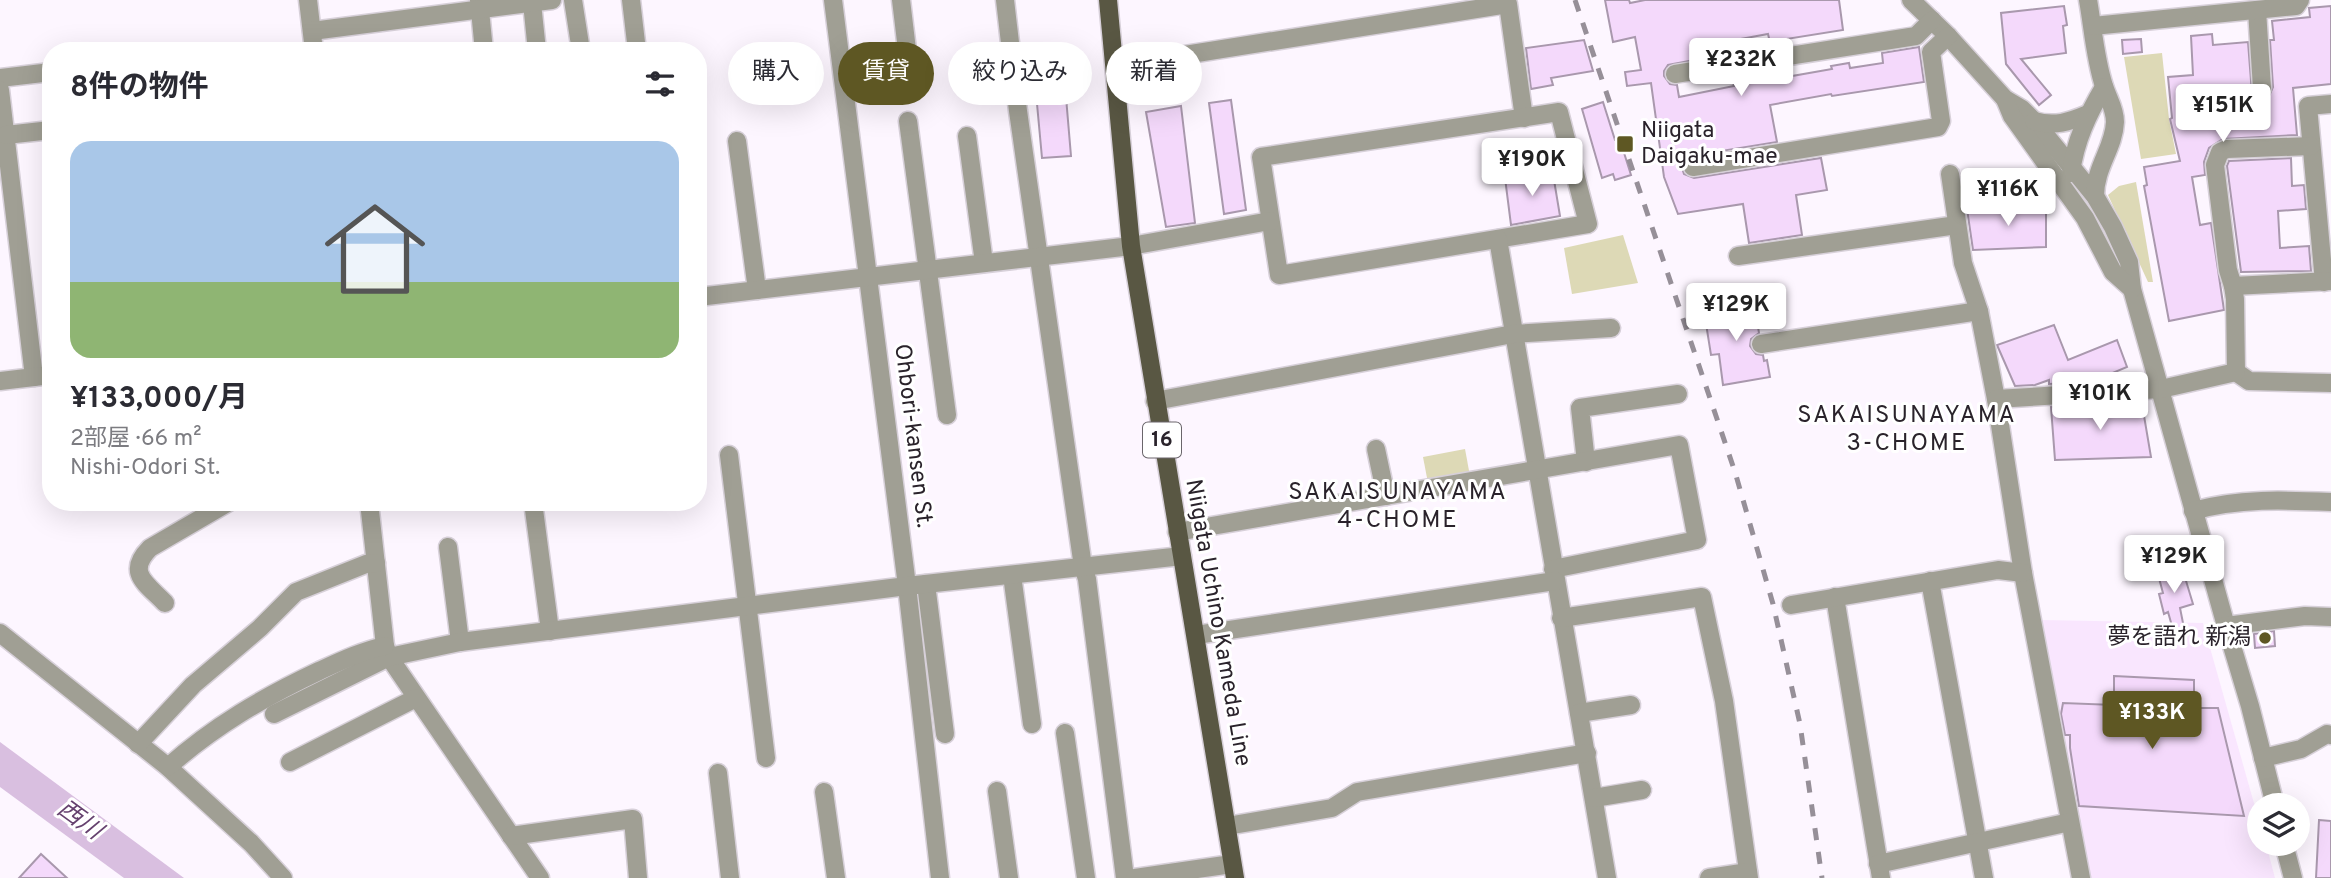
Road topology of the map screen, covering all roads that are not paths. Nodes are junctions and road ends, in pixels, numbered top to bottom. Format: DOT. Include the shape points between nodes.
graph roads {
  1 [pos="308,0"];
  2 [pos="552,0"];
  3 [pos="573,0"];
  4 [pos="631,0"];
  5 [pos="833,0"];
  6 [pos="901,0"];
  7 [pos="1005,0"];
  8 [pos="1108,0"];
  9 [pos="1911,0"];
  10 [pos="2088,0"];
  11 [pos="2300,0"];
  12 [pos="532,3"];
  13 [pos="480,5"];
  14 [pos="2257,10"];
  15 [pos="1932,20"];
  16 [pos="2093,26"];
  17 [pos="312,31"];
  18 [pos="1948,36"];
  19 [pos="313,42"];
  20 [pos="483,42"];
  21 [pos="536,42"];
  22 [pos="580,42"];
  23 [pos="636,42"];
  24 [pos="906,42"];
  25 [pos="1112,42"];
  26 [pos="1202,52"];
  27 [pos="42,73"];
  28 [pos="1675,74"];
  29 [pos="0,78"];
  30 [pos="2104,87"];
  31 [pos="2262,88"];
  32 [pos="0,90"];
  33 [pos="2006,99"];
  34 [pos="2331,104"];
  35 [pos="1118,105"];
  36 [pos="2088,114"];
  37 [pos="1524,118"];
  38 [pos="908,121"];
  39 [pos="2034,121"];
  40 [pos="42,131"];
  41 [pos="6,135"];
  42 [pos="967,136"];
  43 [pos="737,141"];
  44 [pos="2311,146"];
  45 [pos="2106,151"];
  46 [pos="2046,162"];
  47 [pos="1693,167"];
  48 [pos="2072,167"];
  49 [pos="1950,174"];
  50 [pos="2095,196"];
  51 [pos="2071,197"];
  52 [pos="1270,221"];
  53 [pos="1957,225"];
  54 [pos="1498,239"];
  55 [pos="1130,246"];
  56 [pos="1738,256"];
  57 [pos="1038,257"];
  58 [pos="984,263"];
  59 [pos="928,270"];
  60 [pos="866,276"];
  61 [pos="2328,281"];
  62 [pos="2233,286"];
  63 [pos="2132,289"];
  64 [pos="757,290"];
  65 [pos="707,296"];
  66 [pos="1979,311"];
  67 [pos="1611,328"];
  68 [pos="1513,334"];
  69 [pos="1761,344"];
  70 [pos="42,369"];
  71 [pos="2236,372"];
  72 [pos="42,376"];
  73 [pos="0,381"];
  74 [pos="2331,383"];
  75 [pos="2161,389"];
  76 [pos="1678,394"];
  77 [pos="1996,399"];
  78 [pos="1155,401"];
  79 [pos="947,415"];
  80 [pos="1376,449"];
  81 [pos="729,455"];
  82 [pos="1586,462"];
  83 [pos="1536,470"];
  84 [pos="1386,496"];
  85 [pos="2331,502"];
  86 [pos="214,511"];
  87 [pos="370,511"];
  88 [pos="534,511"];
  89 [pos="2193,511"];
  90 [pos="1177,532"];
  91 [pos="448,547"];
  92 [pos="1181,556"];
  93 [pos="376,563"];
  94 [pos="1083,567"];
  95 [pos="2023,573"];
  96 [pos="1012,575"];
  97 [pos="1554,575"];
  98 [pos="1930,581"];
  99 [pos="926,584"];
  100 [pos="906,586"];
  101 [pos="1836,597"];
  102 [pos="165,603"];
  103 [pos="1791,605"];
  104 [pos="747,607"];
  105 [pos="2331,617"];
  106 [pos="1561,618"];
  107 [pos="2226,626"];
  108 [pos="550,631"];
  109 [pos="0,633"];
  110 [pos="1195,635"];
  111 [pos="460,642"];
  112 [pos="387,651"];
  113 [pos="416,698"];
  114 [pos="1631,705"];
  115 [pos="1579,713"];
  116 [pos="274,714"];
  117 [pos="1032,724"];
  118 [pos="1065,733"];
  119 [pos="945,734"];
  120 [pos="2331,735"];
  121 [pos="138,744"];
  122 [pos="1587,753"];
  123 [pos="766,758"];
  124 [pos="2263,758"];
  125 [pos="290,762"];
  126 [pos="168,768"];
  127 [pos="718,773"];
  128 [pos="1642,790"];
  129 [pos="997,791"];
  130 [pos="824,792"];
  131 [pos="2272,793"];
  132 [pos="1594,798"];
  133 [pos="2070,822"];
  134 [pos="1227,826"];
  135 [pos="511,836"];
  136 [pos="1977,842"];
  137 [pos="2287,856"];
  138 [pos="1234,871"];
  139 [pos="1880,871"];
  140 [pos="1749,875"];
  141 [pos="283,878"];
  142 [pos="540,878"];
  143 [pos="638,878"];
  144 [pos="730,878"];
  145 [pos="836,878"];
  146 [pos="940,878"];
  147 [pos="1009,878"];
  148 [pos="1086,878"];
  149 [pos="1125,878"];
  150 [pos="1135,878"];
  151 [pos="1607,878"];
  152 [pos="1709,878"];
  153 [pos="1984,878"];
  154 [pos="2081,878"];
  155 [pos="2293,878"];
  1 -- 17 [label="street"];
  2 -- 12 [label="street"];
  3 -- 22 [label="street"];
  4 -- 23 [label="street"];
  5 -- 60 [label="street, Ohbori-kansen St."];
  6 -- 24 [label="street"];
  7 -- 57 [label="street"];
  8 -- 25 [label="main road, Niigata Uchino Kameda Line / 16"];
  9 -- 15 [label="street"];
  10 -- 16 [label="street"];
  11 -- 14 [label="street" via="2296,6"];
  12 -- 13 [label="street"];
  12 -- 21 [label="street"];
  13 -- 17 [label="street"];
  13 -- 20 [label="street"];
  14 -- 16 [label="street"];
  14 -- 31 [label="street"];
  15 -- 18 [label="street"];
  15 -- 28 [label="street" via="1916,36"];
  16 -- 30 [label="street"];
  17 -- 19 [label="street"];
  18 -- 33 [label="street"];
  18 -- 47 [label="street" via="1931,52 1941,121 1938,127"];
  26 -- 37 [label="street" via="1508,4"];
  27 -- 29 [label="street"];
  30 -- 36 [label="street"];
  30 -- 45 [label="street" via="2115,123"];
  32 -- 41 [label="street"];
  33 -- 39 [label="street"];
  33 -- 46 [label="street" via="2012,116"];
  34 -- 44 [label="street" via="2308,106"];
  35 -- 55 [label="main road, Niigata Uchino Kameda Line / 16"];
  36 -- 39 [label="street" via="2067,123"];
  36 -- 48 [label="street"];
  37 -- 52 [label="street" via="1261,157"];
  37 -- 54 [label="street" via="1559,112 1588,224"];
  38 -- 59 [label="street"];
  39 -- 48 [label="street"];
  40 -- 41 [label="street"];
  41 -- 70 [label="street"];
  42 -- 58 [label="street"];
  43 -- 64 [label="street"];
  44 -- 61 [label="street"];
  44 -- 62 [label="street" via="2227,149 2216,158"];
  45 -- 48 [label="street"];
  45 -- 50 [label="street" via="2097,171"];
  46 -- 48 [label="street"];
  46 -- 51 [label="street"];
  48 -- 50 [label="street"];
  48 -- 51 [label="street"];
  49 -- 53 [label="street"];
  50 -- 63 [label="street" via="2129,262"];
  51 -- 63 [label="street" via="2113,272"];
  52 -- 54 [label="street" via="1279,275"];
  52 -- 55 [label="street"];
  53 -- 56 [label="street"];
  53 -- 66 [label="street" via="1963,263"];
  54 -- 68 [label="street"];
  55 -- 57 [label="street"];
  55 -- 78 [label="main road, Niigata Uchino Kameda Line / 16"];
  57 -- 58 [label="street"];
  57 -- 94 [label="street"];
  58 -- 59 [label="street"];
  59 -- 60 [label="street"];
  59 -- 79 [label="street"];
  60 -- 64 [label="street"];
  60 -- 100 [label="street, Ohbori-kansen St."];
  61 -- 62 [label="street"];
  62 -- 71 [label="street"];
  63 -- 75 [label="street"];
  64 -- 65 [label="street"];
  66 -- 69 [label="street"];
  66 -- 77 [label="street"];
  67 -- 68 [label="street"];
  68 -- 78 [label="street"];
  68 -- 83 [label="street"];
  71 -- 74 [label="street" via="2249,381"];
  71 -- 75 [label="street"];
  72 -- 73 [label="street"];
  75 -- 77 [label="street"];
  75 -- 89 [label="street"];
  76 -- 82 [label="street" via="1580,408"];
  77 -- 95 [label="street"];
  78 -- 90 [label="main road, Niigata Uchino Kameda Line / 16"];
  80 -- 84 [label="street"];
  81 -- 104 [label="street"];
  82 -- 83 [label="street"];
  82 -- 97 [label="street" via="1679,445 1698,540"];
  83 -- 84 [label="street"];
  83 -- 97 [label="street"];
  84 -- 90 [label="street"];
  85 -- 89 [label="street" via="2281,500"];
  86 -- 102 [label="street" via="141,557 140,576"];
  87 -- 93 [label="street"];
  88 -- 108 [label="street"];
  89 -- 107 [label="street"];
  90 -- 92 [label="main road, Niigata Uchino Kameda Line / 16"];
  91 -- 111 [label="street"];
  92 -- 94 [label="street"];
  92 -- 110 [label="main road, Niigata Uchino Kameda Line / 16"];
  93 -- 112 [label="street"];
  93 -- 121 [label="street" via="296,593 193,685"];
  94 -- 96 [label="street"];
  94 -- 149 [label="street"];
  95 -- 98 [label="street" via="1998,570"];
  95 -- 133 [label="street"];
  96 -- 99 [label="street"];
  96 -- 117 [label="street"];
  97 -- 106 [label="street"];
  97 -- 110 [label="street"];
  98 -- 101 [label="street"];
  98 -- 136 [label="street"];
  99 -- 100 [label="street"];
  99 -- 119 [label="street"];
  100 -- 104 [label="street"];
  100 -- 146 [label="street, Ohbori-kansen St."];
  101 -- 103 [label="street"];
  101 -- 139 [label="street"];
  104 -- 108 [label="street"];
  104 -- 123 [label="street"];
  105 -- 107 [label="street"];
  106 -- 115 [label="street"];
  106 -- 140 [label="street" via="1702,597 1724,701"];
  107 -- 124 [label="street"];
  108 -- 111 [label="street"];
  109 -- 121 [label="street"];
  110 -- 134 [label="main road, Niigata Uchino Kameda Line / 16"];
  111 -- 112 [label="street"];
  112 -- 113 [label="street"];
  112 -- 116 [label="street"];
  112 -- 126 [label="street" via="357,654 283,688 195,743"];
  113 -- 125 [label="street"];
  113 -- 135 [label="street"];
  114 -- 115 [label="street"];
  115 -- 122 [label="street"];
  118 -- 148 [label="street"];
  120 -- 124 [label="street" via="2301,749"];
  121 -- 126 [label="street"];
  122 -- 132 [label="street"];
  122 -- 134 [label="street" via="1357,792 1332,808"];
  124 -- 131 [label="street"];
  126 -- 141 [label="street"];
  127 -- 144 [label="street"];
  128 -- 132 [label="street"];
  129 -- 147 [label="street"];
  130 -- 145 [label="street"];
  132 -- 151 [label="street"];
  133 -- 136 [label="street"];
  133 -- 154 [label="street"];
  134 -- 138 [label="main road, Niigata Uchino Kameda Line / 16"];
  135 -- 142 [label="street"];
  135 -- 143 [label="street" via="633,819"];
  136 -- 139 [label="street"];
  136 -- 153 [label="street"];
  137 -- 155 [label="street"];
  138 -- 150 [label="street"];
  140 -- 152 [label="street"];
}
